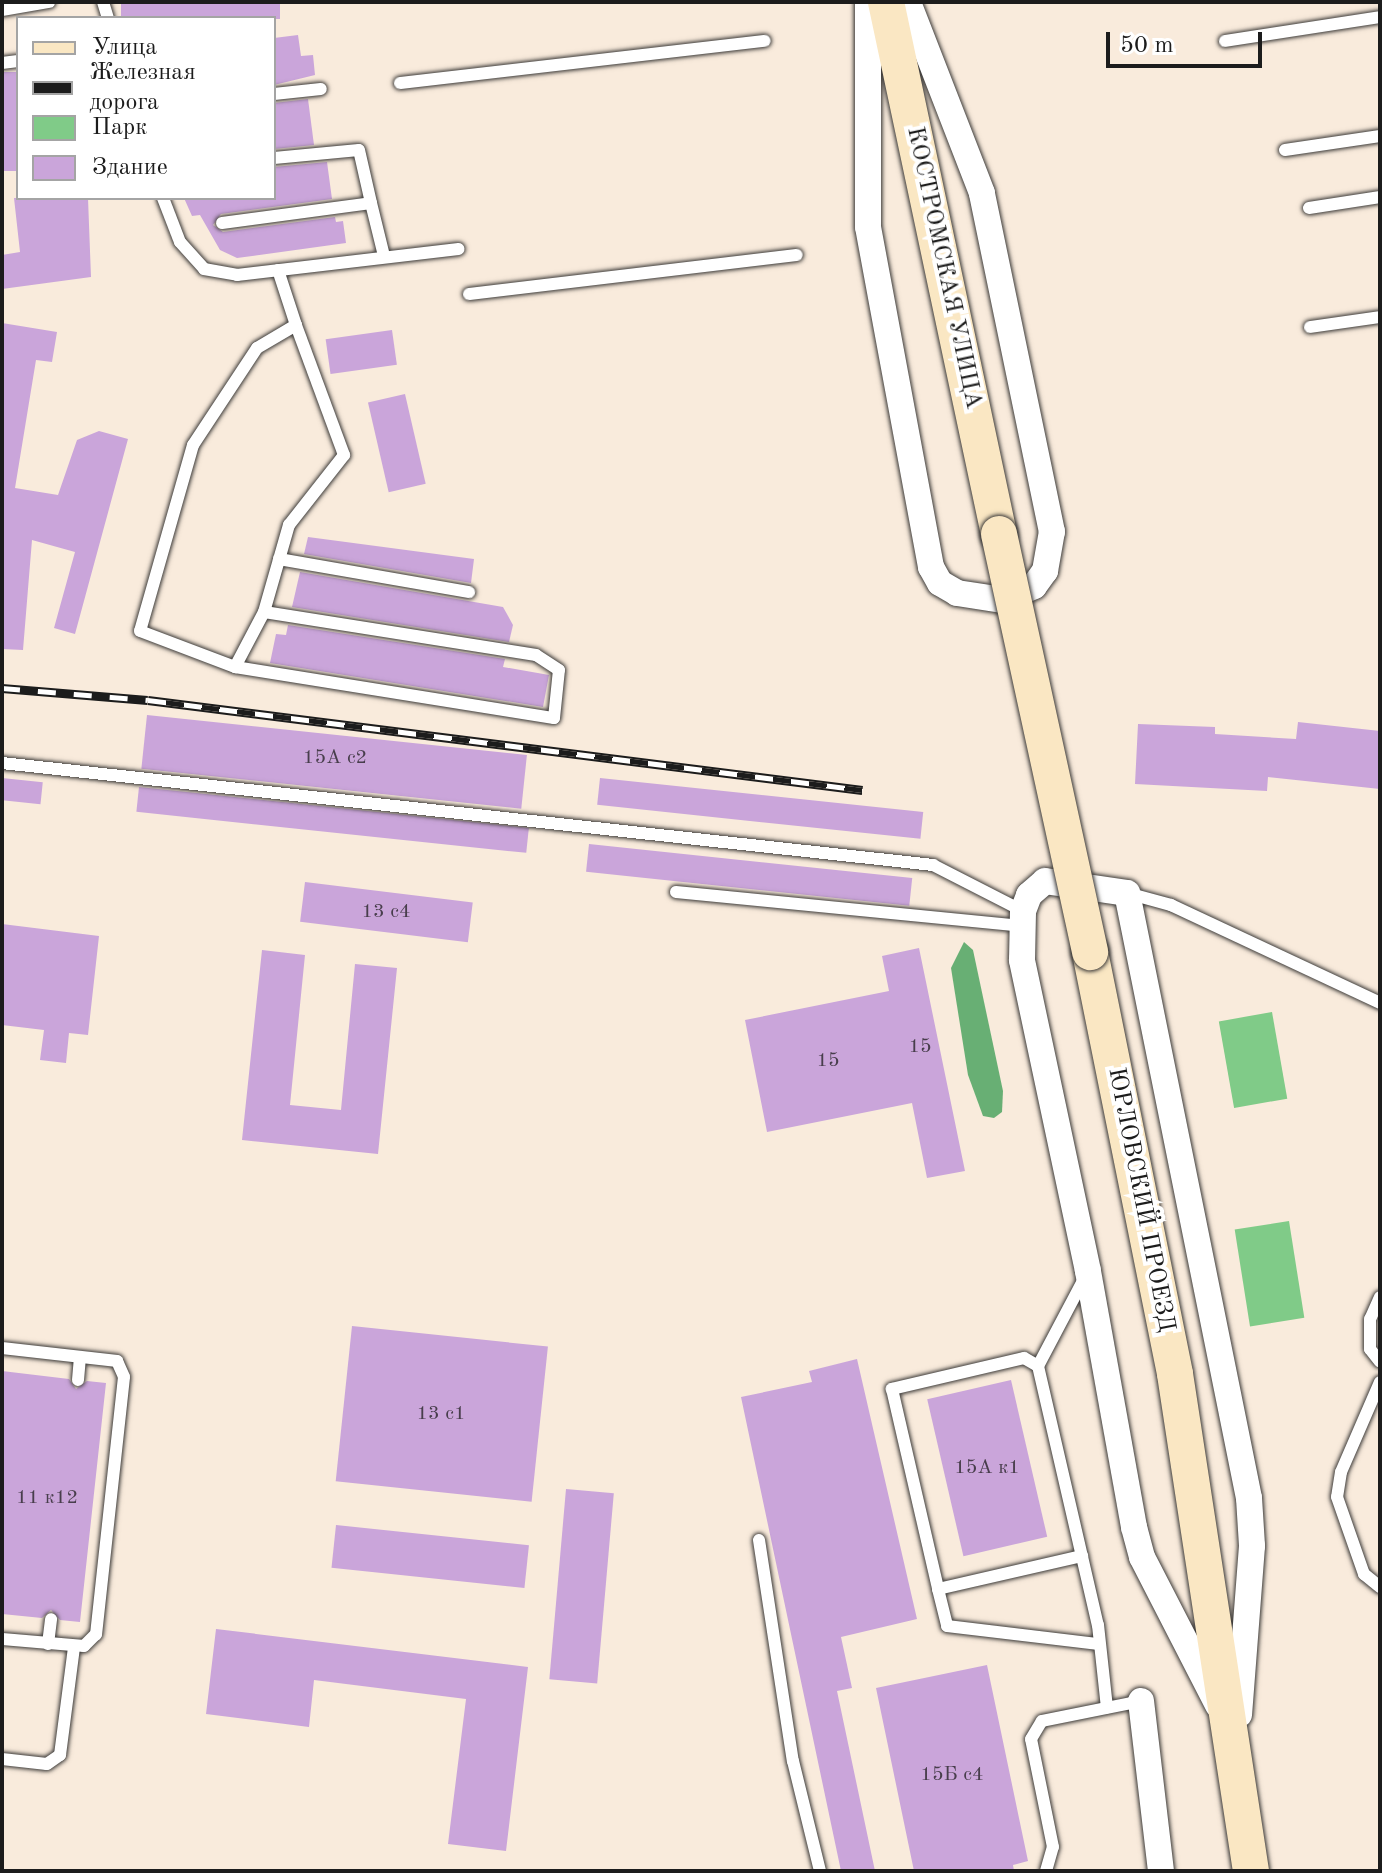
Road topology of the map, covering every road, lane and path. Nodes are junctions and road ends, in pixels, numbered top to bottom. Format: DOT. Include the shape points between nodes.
graph roads {
  1 [pos="49,2"];
  2 [pos="868,2"];
  3 [pos="886,2"];
  4 [pos="908,2"];
  5 [pos="2,10"];
  6 [pos="1380,17"];
  7 [pos="765,41"];
  8 [pos="1225,41"];
  9 [pos="400,83"];
  10 [pos="321,89"];
  11 [pos="276,94"];
  12 [pos="1380,136"];
  13 [pos="1285,150"];
  14 [pos="276,158"];
  15 [pos="1380,197"];
  16 [pos="164,200"];
  17 [pos="371,203"];
  18 [pos="1309,208"];
  19 [pos="222,223"];
  20 [pos="458,249"];
  21 [pos="797,255"];
  22 [pos="384,256"];
  23 [pos="278,270"];
  24 [pos="469,294"];
  25 [pos="1380,317"];
  26 [pos="296,325"];
  27 [pos="1310,327"];
  28 [pos="999,534"];
  29 [pos="279,559"];
  30 [pos="469,592"];
  31 [pos="264,612"];
  32 [pos="235,667"];
  33 [pos="2,763"];
  34 [pos="676,892"];
  35 [pos="1127,893"];
  36 [pos="1022,918"];
  37 [pos="1380,1003"];
  38 [pos="1088,1271"];
  39 [pos="1380,1297"];
  40 [pos="2,1348"];
  41 [pos="80,1357"];
  42 [pos="1380,1362"];
  43 [pos="1038,1366"];
  44 [pos="78,1380"];
  45 [pos="1380,1382"];
  46 [pos="759,1540"];
  47 [pos="1082,1556"];
  48 [pos="1380,1587"];
  49 [pos="938,1589"];
  50 [pos="51,1619"];
  51 [pos="2,1639"];
  52 [pos="48,1644"];
  53 [pos="1099,1644"];
  54 [pos="74,1647"];
  55 [pos="1141,1701"];
  56 [pos="1107,1708"];
  57 [pos="1234,1752"];
  58 [pos="2,1759"];
  59 [pos="820,1871"];
  60 [pos="1046,1871"];
  61 [pos="1161,1871"];
  62 [pos="1251,1871"];
  1 -- 5 [label="lane"];
  2 -- 4 [label="street" via="868,227 931,567 940,583 957,593 1003,600 1034,586 1045,571 1052,532 982,193"];
  3 -- 28 [label="main road, КОСТРОМСКАЯ УЛИЦА"];
  6 -- 8 [label="lane"];
  7 -- 9 [label="lane"];
  10 -- 11 [label="lane"];
  12 -- 13 [label="lane"];
  14 -- 17 [label="lane" via="359,150"];
  15 -- 18 [label="lane"];
  16 -- 23 [label="lane" via="180,242 204,269 237,275"];
  17 -- 19 [label="lane"];
  17 -- 22 [label="lane"];
  20 -- 22 [label="lane"];
  21 -- 24 [label="lane"];
  22 -- 23 [label="lane"];
  23 -- 26 [label="lane"];
  25 -- 27 [label="lane"];
  26 -- 29 [label="lane" via="344,455 289,525"];
  26 -- 32 [label="lane" via="257,348 193,445 140,631"];
  28 -- 57 [label="main road, ЮРЛОВСКИЙ ПРОЕЗД, bridge" via="1175,1374"];
  29 -- 30 [label="lane"];
  29 -- 31 [label="lane"];
  31 -- 32 [label="lane"];
  31 -- 32 [label="lane" via="536,655 559,670 554,718"];
  33 -- 36 [label="lane" via="933,865"];
  34 -- 36 [label="lane"];
  35 -- 36 [label="street" via="1058,881 1038,886"];
  35 -- 37 [label="lane" via="1171,905"];
  35 -- 57 [label="street" via="1249,1498 1252,1546"];
  36 -- 38 [label="street" via="1022,960"];
  38 -- 43 [label="lane"];
  38 -- 57 [label="street" via="1142,1557"];
  39 -- 42 [label="lane" via="1370,1319 1370,1349"];
  40 -- 41 [label="lane"];
  41 -- 44 [label="lane"];
  41 -- 54 [label="lane" via="117,1361 124,1377 96,1634 89,1644"];
  43 -- 47 [label="lane"];
  43 -- 49 [label="lane" via="1024,1358 892,1389"];
  45 -- 48 [label="lane" via="1341,1472 1337,1497 1364,1574"];
  46 -- 59 [label="lane" via="793,1761"];
  47 -- 49 [label="lane"];
  47 -- 53 [label="lane"];
  49 -- 53 [label="lane" via="947,1626"];
  50 -- 52 [label="lane"];
  51 -- 52 [label="lane"];
  52 -- 54 [label="lane"];
  53 -- 56 [label="lane"];
  54 -- 58 [label="lane" via="60,1755 47,1764"];
  55 -- 56 [label="lane"];
  55 -- 61 [label="street"];
  56 -- 60 [label="lane" via="1042,1721 1031,1739 1053,1847"];
  57 -- 62 [label="main road, ЮРЛОВСКИЙ ПРОЕЗД"];
}
